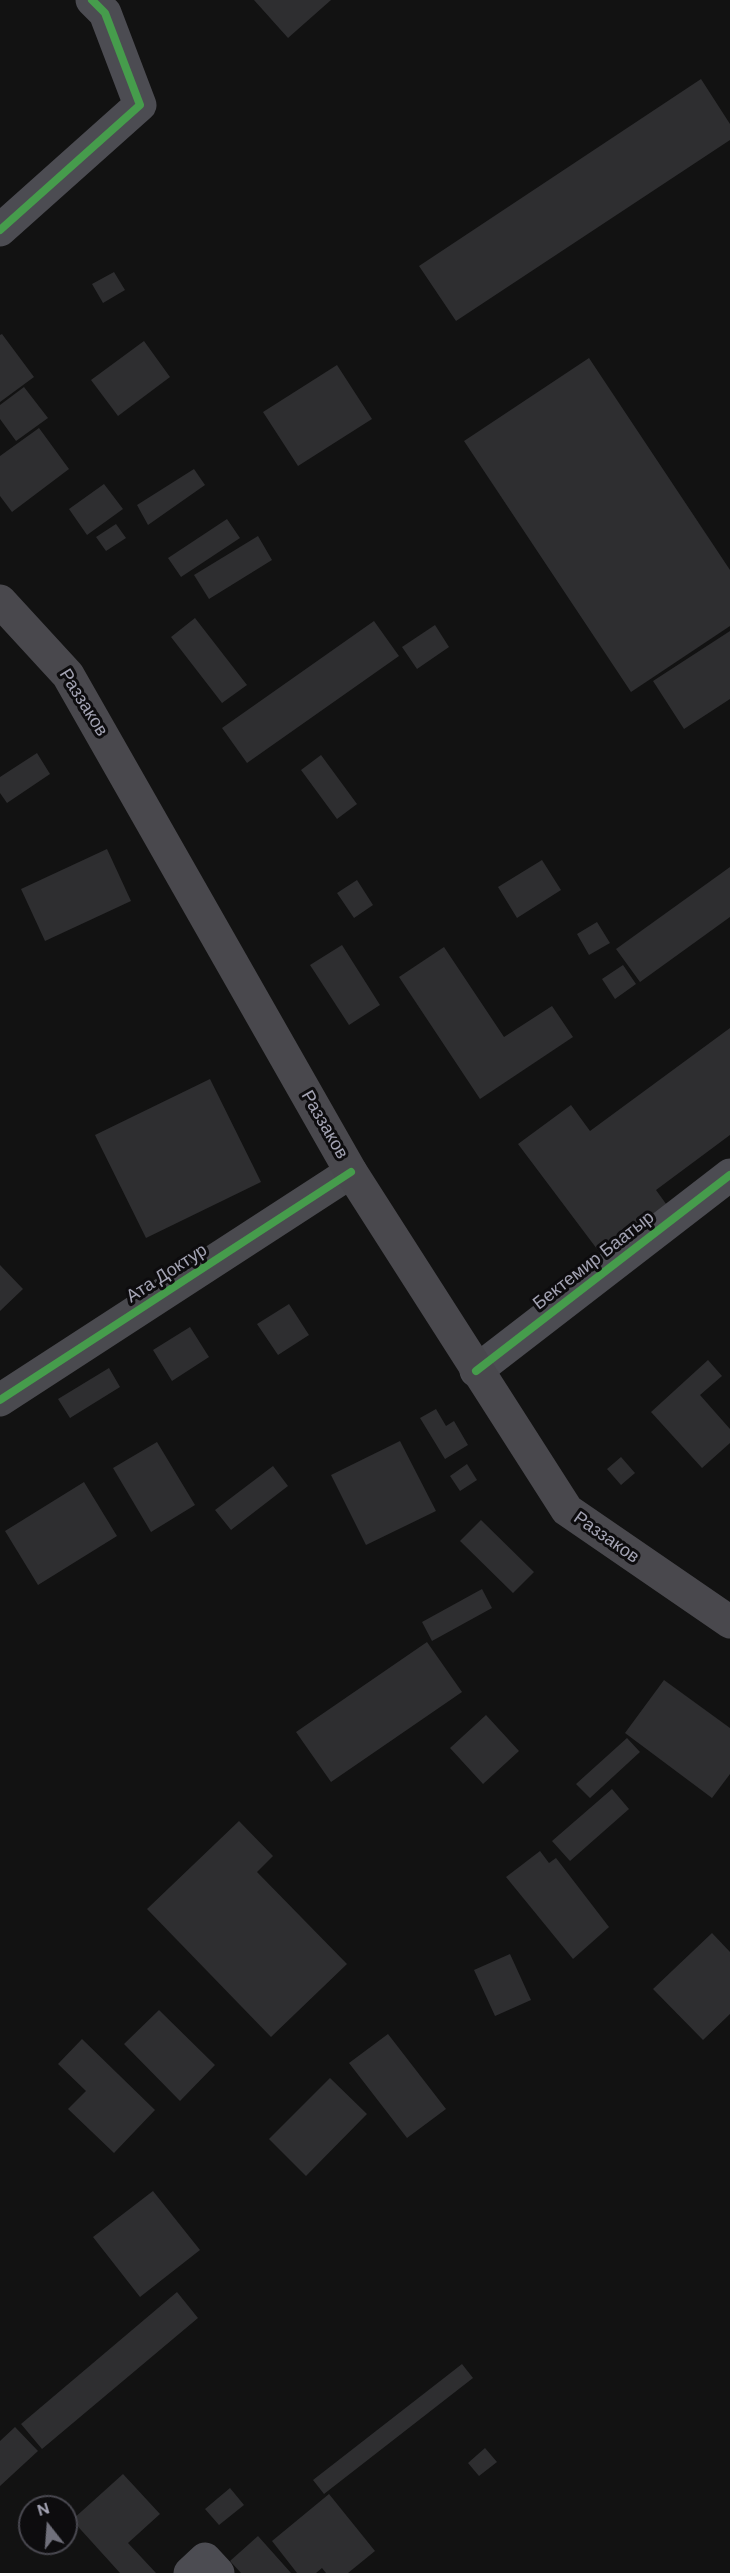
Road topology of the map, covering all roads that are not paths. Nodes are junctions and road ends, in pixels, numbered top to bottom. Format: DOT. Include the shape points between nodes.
graph roads {
  1 [pos="92,0"];
  2 [pos="0,230"];
  3 [pos="0,601"];
  4 [pos="351,1172"];
  5 [pos="730,1175"];
  6 [pos="476,1371"];
  7 [pos="0,1400"];
  8 [pos="730,1622"];
  9 [pos="190,2573"];
  10 [pos="218,2573"];
  1 -- 2 [label="street" via="105,13 140,105"];
  3 -- 4 [label="main road, Раззаков" via="68,675"];
  4 -- 6 [label="main road, Раззаков"];
  4 -- 7 [label="street, Ата Доктур"];
  5 -- 6 [label="street, Бектемир Баатыр"];
  6 -- 8 [label="main road, Раззаков" via="567,1510"];
  9 -- 10 [label="street" via="205,2559"];
}
